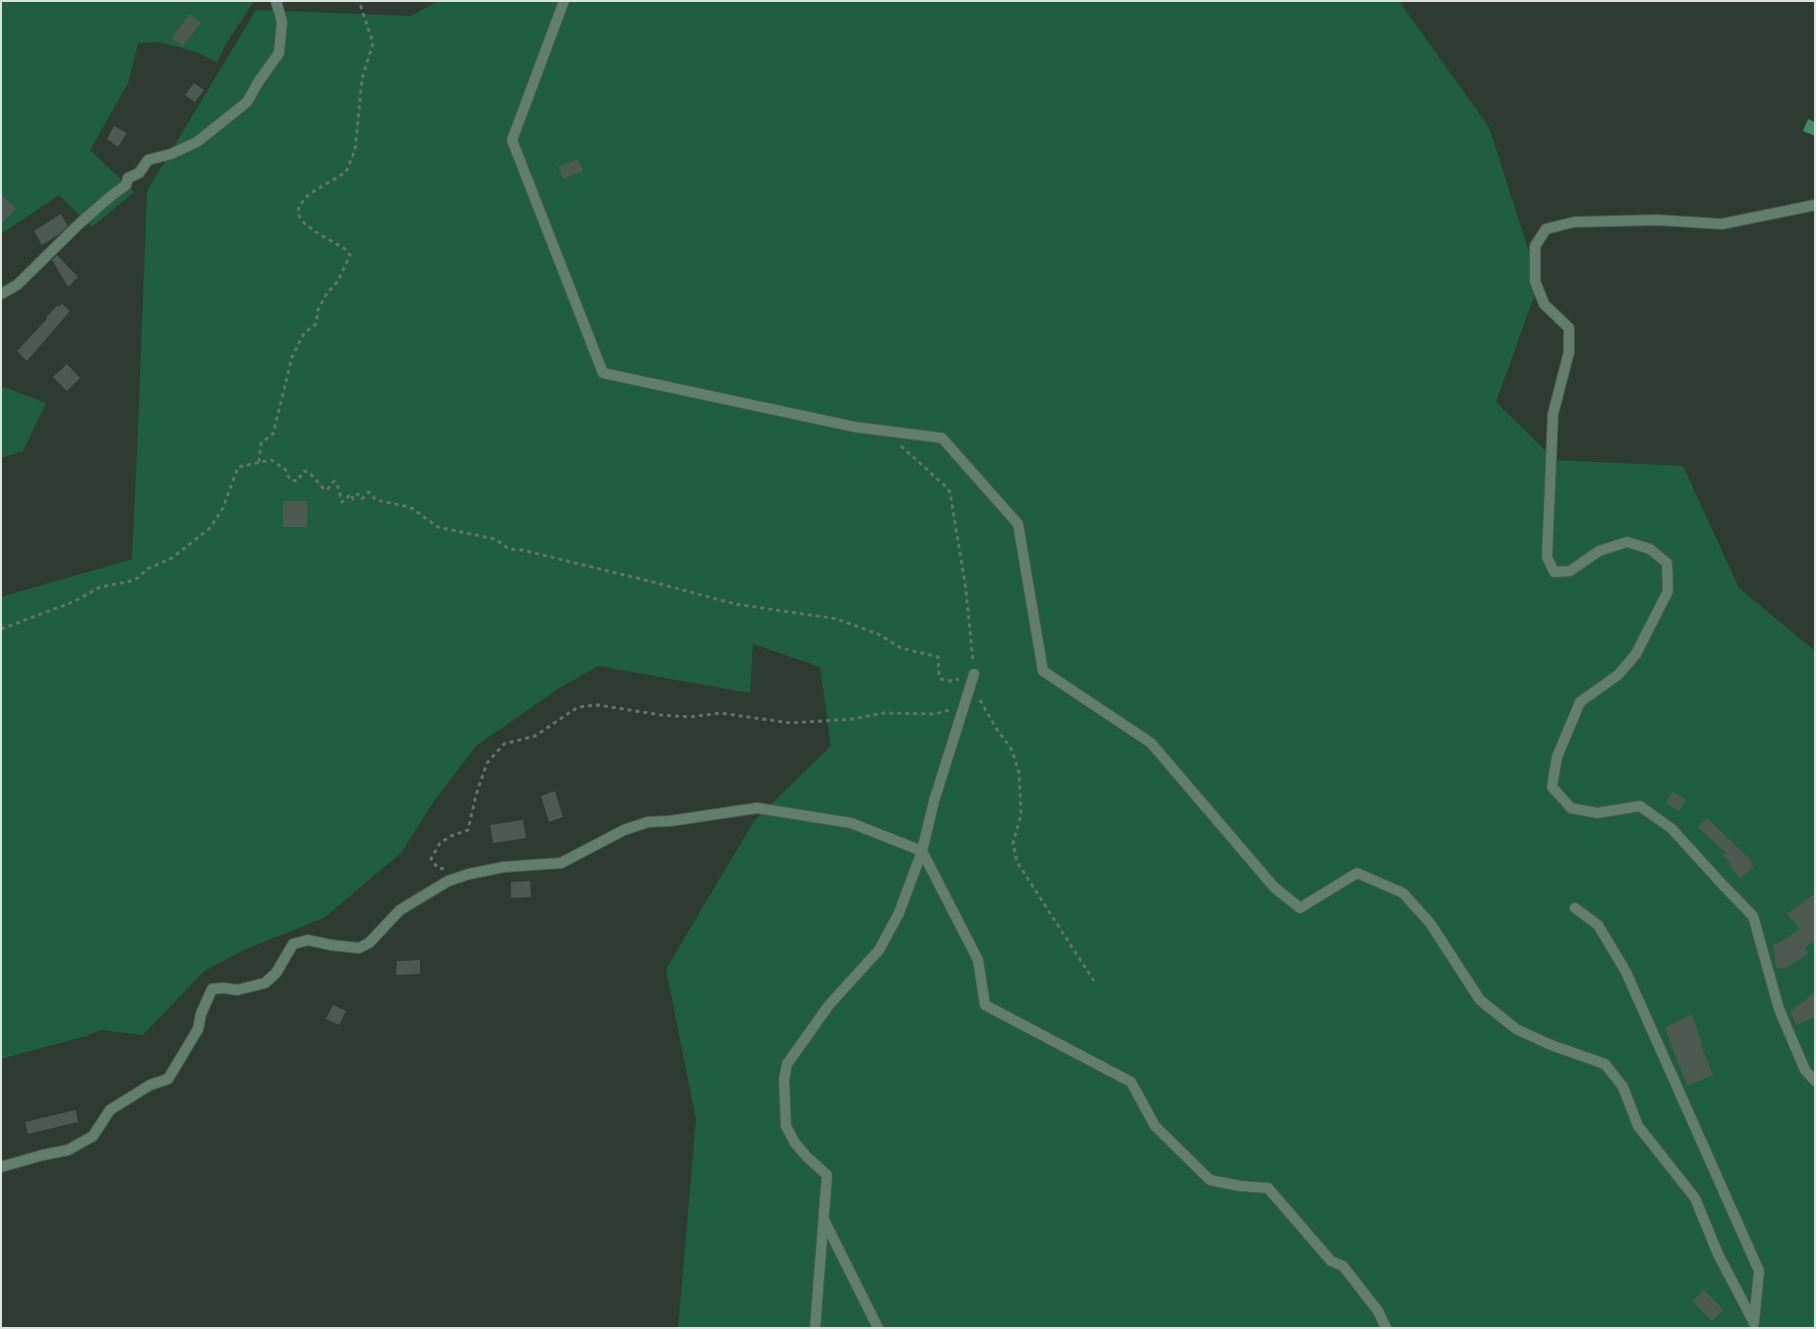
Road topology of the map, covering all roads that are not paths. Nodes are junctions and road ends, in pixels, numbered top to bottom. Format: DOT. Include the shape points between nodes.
graph roads {
  1 [pos="276,1"];
  2 [pos="564,1"];
  3 [pos="1815,205"];
  4 [pos="1,294"];
  5 [pos="974,674"];
  6 [pos="922,851"];
  7 [pos="1575,908"];
  8 [pos="1815,1081"];
  9 [pos="1,1167"];
  10 [pos="824,1219"];
  11 [pos="1754,1325"];
  12 [pos="815,1328"];
  13 [pos="878,1328"];
  14 [pos="1386,1328"];
  1 -- 4 [label="street" via="282,22 279,53 247,102 197,142 172,154 148,160 139,173 128,178 126,185 17,285"];
  2 -- 11 [label="street" via="512,140 602,373 855,427 942,438 1018,524 1043,671 1152,743 1274,887 1300,908 1356,873 1403,893 1430,924 1480,1000 1516,1029 1605,1064 1623,1087 1638,1126 1695,1198 1718,1254"];
  3 -- 8 [label="street" via="1722,224 1657,220 1574,222 1546,229 1535,246 1535,280 1544,304 1569,328 1569,352 1554,414 1547,557 1554,572 1570,571 1599,551 1627,542 1635,544 1650,549 1667,563 1668,591 1636,654 1618,675 1580,702 1557,758 1552,787 1571,808 1597,814 1640,806 1672,829 1753,916 1779,1008 1805,1070"];
  5 -- 6 [label="street" via="934,801"];
  6 -- 9 [label="street" via="851,823 757,808 648,822 624,830 561,863 504,867 448,881 400,910 383,930 360,948 308,940 293,944 276,973 265,983 237,990 212,989 200,1014 198,1029 168,1079 150,1085 110,1110 93,1136 68,1150"];
  6 -- 10 [label="street" via="899,913 879,950 829,1005 787,1064 784,1080 786,1126 794,1143 827,1175"];
  6 -- 14 [label="street" via="978,960 985,1005 1131,1082 1155,1126 1210,1180 1268,1188 1331,1261 1343,1266 1378,1311"];
  7 -- 11 [label="street" via="1598,925 1626,972 1759,1270"];
  10 -- 12 [label="street"];
  10 -- 13 [label="street"];
}
